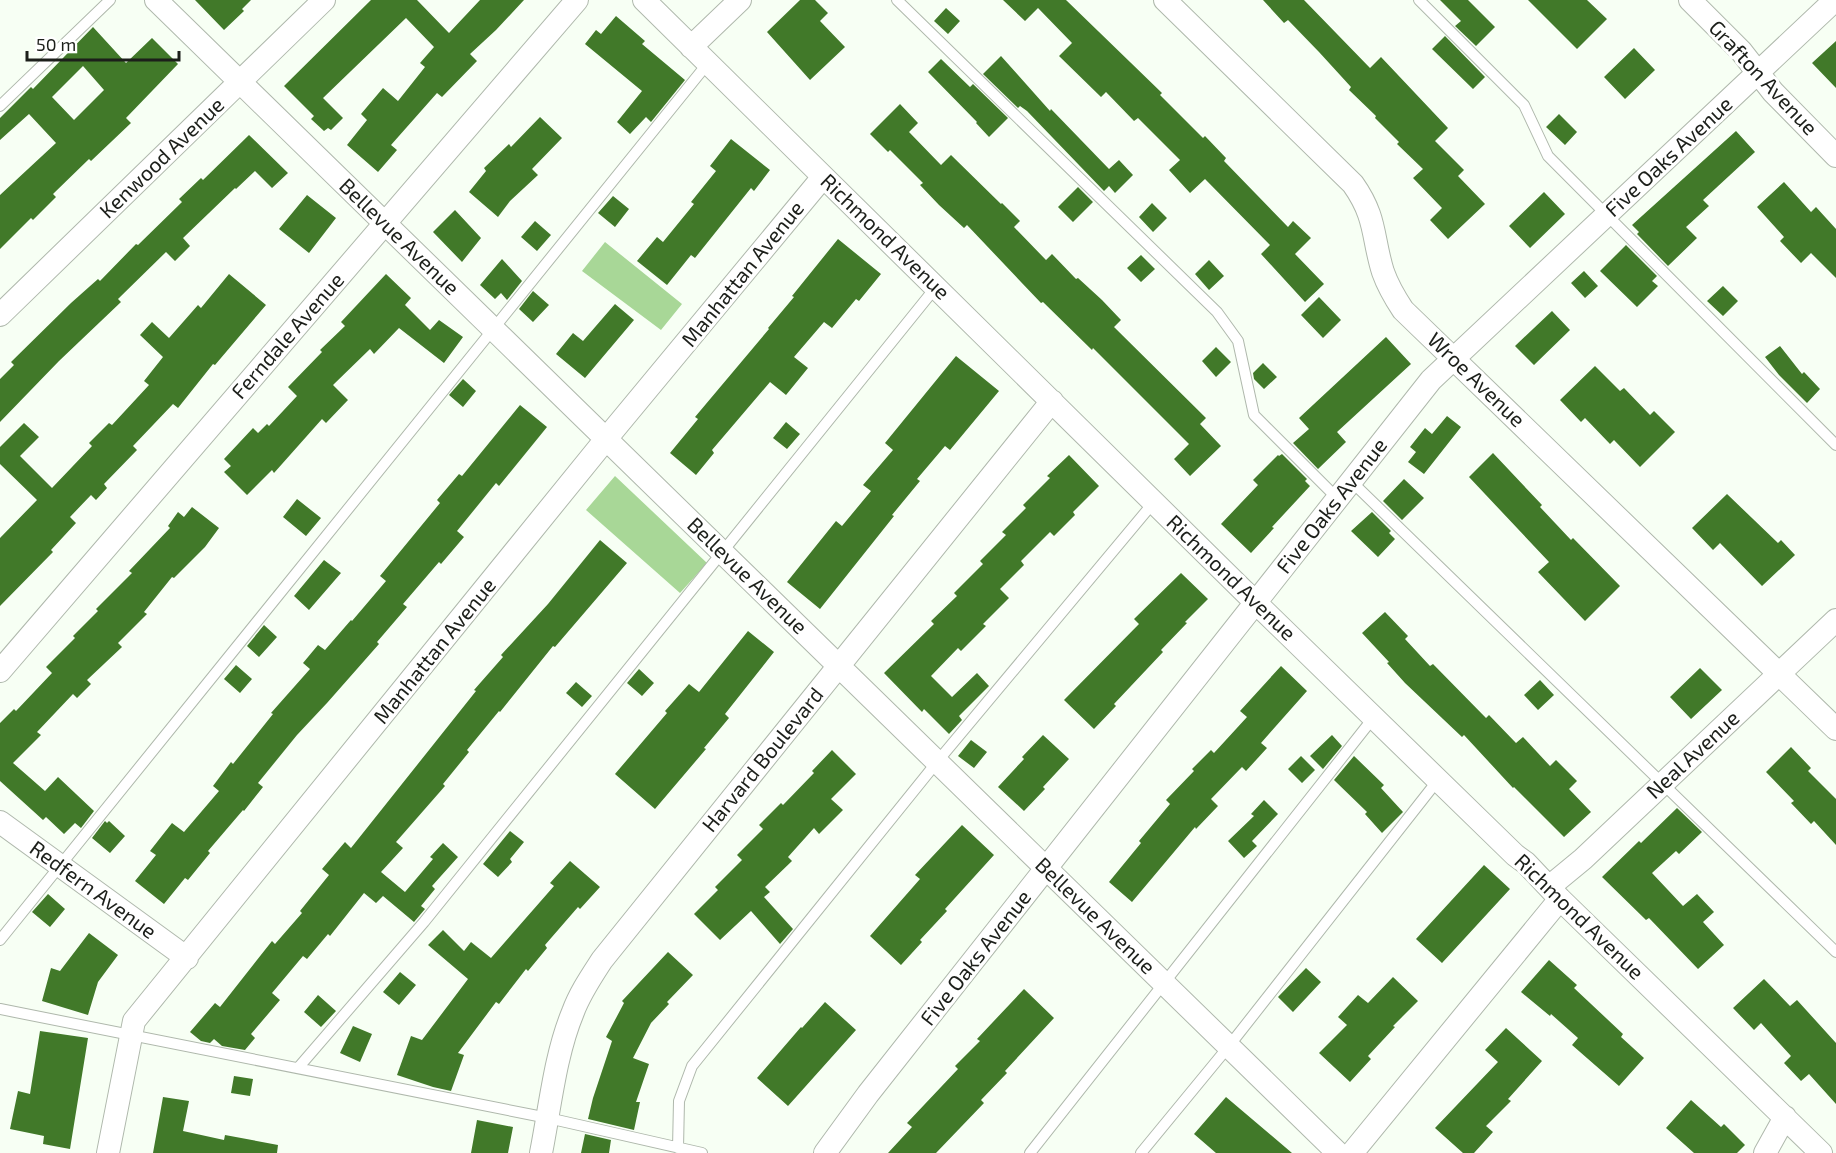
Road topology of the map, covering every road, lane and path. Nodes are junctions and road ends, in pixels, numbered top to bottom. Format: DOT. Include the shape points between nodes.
graph roads {
  1 [pos="110,0"];
  2 [pos="156,0"];
  3 [pos="324,0"];
  4 [pos="577,0"];
  5 [pos="644,0"];
  6 [pos="740,0"];
  7 [pos="897,0"];
  8 [pos="1166,0"];
  9 [pos="1419,0"];
  10 [pos="1690,0"];
  11 [pos="1835,0"];
  12 [pos="691,47"];
  13 [pos="708,63"];
  14 [pos="1758,73"];
  15 [pos="240,82"];
  16 [pos="0,106"];
  17 [pos="1836,156"];
  18 [pos="823,177"];
  19 [pos="1608,214"];
  20 [pos="385,224"];
  21 [pos="936,287"];
  22 [pos="0,315"];
  23 [pos="493,330"];
  24 [pos="1455,359"];
  25 [pos="1052,401"];
  26 [pos="606,440"];
  27 [pos="1836,445"];
  28 [pos="1345,490"];
  29 [pos="1154,502"];
  30 [pos="722,551"];
  31 [pos="1256,603"];
  32 [pos="1836,620"];
  33 [pos="839,667"];
  34 [pos="0,671"];
  35 [pos="1779,674"];
  36 [pos="1374,717"];
  37 [pos="1836,729"];
  38 [pos="937,762"];
  39 [pos="1438,780"];
  40 [pos="1663,784"];
  41 [pos="0,822"];
  42 [pos="59,866"];
  43 [pos="1047,869"];
  44 [pos="1555,893"];
  45 [pos="0,940"];
  46 [pos="1836,952"];
  47 [pos="186,958"];
  48 [pos="1164,984"];
  49 [pos="0,1009"];
  50 [pos="132,1035"];
  51 [pos="1229,1046"];
  52 [pos="298,1068"];
  53 [pos="1785,1117"];
  54 [pos="548,1118"];
  55 [pos="678,1148"];
  56 [pos="108,1153"];
  57 [pos="541,1153"];
  58 [pos="702,1153"];
  59 [pos="825,1153"];
  60 [pos="1030,1153"];
  61 [pos="1141,1153"];
  62 [pos="1338,1153"];
  63 [pos="1352,1153"];
  64 [pos="1765,1153"];
  65 [pos="1821,1153"];
  1 -- 16 [label="lane"];
  2 -- 15 [label="street, Bellevue Avenue"];
  3 -- 15 [label="street, Kenwood Avenue"];
  4 -- 20 [label="street, Ferndale Avenue"];
  5 -- 12 [label="street, Richmond Avenue"];
  6 -- 12 [label="street"];
  7 -- 28 [label="lane" via="1217,312 1238,341 1254,415"];
  8 -- 24 [label="street, Wroe Avenue" via="1353,184 1370,214 1391,291 1403,310"];
  9 -- 19 [label="lane" via="1524,105 1548,156"];
  10 -- 14 [label="street, Grafton Avenue"];
  11 -- 14 [label="street, Five Oaks Avenue"];
  12 -- 13 [label="street, Richmond Avenue"];
  13 -- 18 [label="street, Richmond Avenue"];
  13 -- 23 [label="lane"];
  14 -- 17 [label="street, Grafton Avenue"];
  14 -- 19 [label="street, Five Oaks Avenue"];
  15 -- 20 [label="street, Bellevue Avenue"];
  15 -- 22 [label="street, Kenwood Avenue"];
  18 -- 21 [label="street, Richmond Avenue"];
  18 -- 26 [label="street, Manhattan Avenue"];
  19 -- 24 [label="street, Five Oaks Avenue"];
  19 -- 27 [label="lane"];
  20 -- 23 [label="street, Bellevue Avenue"];
  20 -- 34 [label="street, Ferndale Avenue"];
  21 -- 25 [label="street, Richmond Avenue"];
  21 -- 30 [label="lane"];
  23 -- 26 [label="street, Bellevue Avenue"];
  23 -- 42 [label="lane"];
  24 -- 28 [label="street, Five Oaks Avenue" via="1431,381"];
  24 -- 35 [label="street, Wroe Avenue"];
  25 -- 29 [label="street, Richmond Avenue"];
  25 -- 33 [label="street, Harvard Boulevard"];
  26 -- 30 [label="street, Bellevue Avenue"];
  26 -- 47 [label="street, Manhattan Avenue"];
  28 -- 31 [label="street, Five Oaks Avenue"];
  28 -- 40 [label="lane"];
  29 -- 31 [label="street, Richmond Avenue"];
  29 -- 38 [label="lane"];
  30 -- 33 [label="street, Bellevue Avenue"];
  30 -- 52 [label="lane" via="424,922"];
  31 -- 36 [label="street, Richmond Avenue"];
  31 -- 43 [label="street, Five Oaks Avenue"];
  32 -- 35 [label="street, Neal Avenue"];
  33 -- 38 [label="street, Bellevue Avenue"];
  33 -- 54 [label="street, Harvard Boulevard" via="602,960 583,989 561,1051"];
  35 -- 37 [label="street, Wroe Avenue"];
  35 -- 40 [label="street, Neal Avenue"];
  36 -- 39 [label="street, Richmond Avenue"];
  36 -- 48 [label="lane"];
  38 -- 43 [label="street, Bellevue Avenue"];
  38 -- 55 [label="lane" via="692,1066 679,1101"];
  39 -- 44 [label="street, Richmond Avenue"];
  39 -- 51 [label="lane"];
  40 -- 44 [label="street, Neal Avenue" via="1574,864"];
  40 -- 46 [label="lane"];
  41 -- 42 [label="street, Redfern Avenue"];
  42 -- 45 [label="lane"];
  42 -- 47 [label="street, Redfern Avenue"];
  43 -- 48 [label="street, Bellevue Avenue"];
  43 -- 59 [label="street, Five Oaks Avenue"];
  44 -- 53 [label="street, Richmond Avenue"];
  44 -- 63 [label="street, Neal Avenue"];
  47 -- 50 [label="street, Manhattan Avenue" via="134,1021"];
  48 -- 51 [label="street, Bellevue Avenue"];
  48 -- 60 [label="lane"];
  49 -- 50 [label="lane"];
  50 -- 52 [label="lane"];
  50 -- 56 [label="street, Manhattan Avenue"];
  51 -- 61 [label="lane"];
  51 -- 62 [label="street, Bellevue Avenue"];
  52 -- 54 [label="lane"];
  53 -- 64 [label="street"];
  53 -- 65 [label="street, Richmond Avenue"];
  54 -- 55 [label="lane"];
  54 -- 57 [label="street, Harvard Boulevard"];
  55 -- 58 [label="lane"];
}
